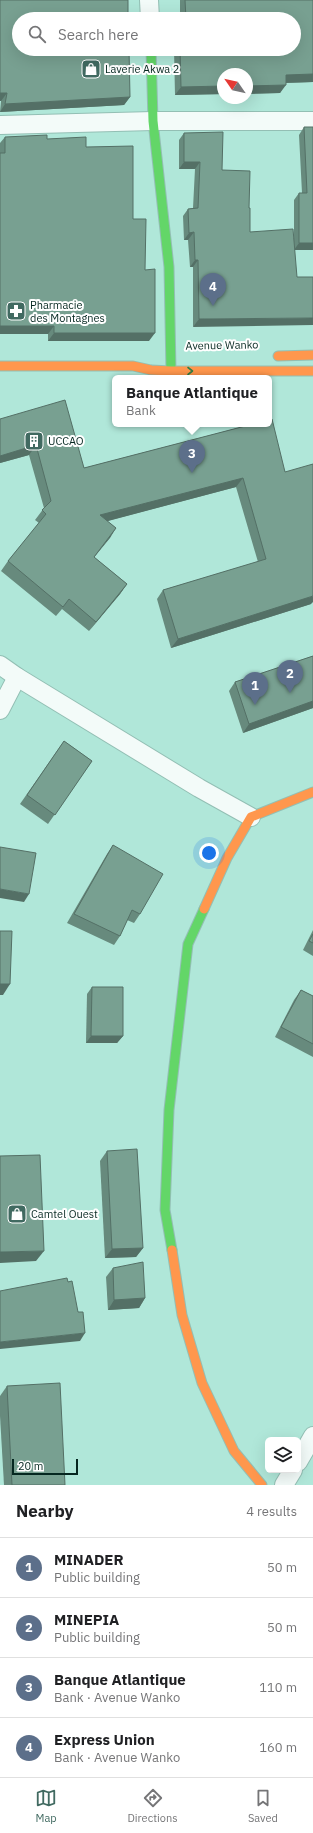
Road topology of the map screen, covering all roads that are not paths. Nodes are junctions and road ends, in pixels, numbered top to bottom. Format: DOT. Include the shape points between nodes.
graph roads {
  1 [pos="149,0"];
  2 [pos="150,12"];
  3 [pos="151,56"];
  4 [pos="153,121"];
  5 [pos="313,121"];
  6 [pos="0,125"];
  7 [pos="313,355"];
  8 [pos="265,356"];
  9 [pos="152,358"];
  10 [pos="0,366"];
  11 [pos="132,366"];
  12 [pos="171,371"];
  13 [pos="313,371"];
  14 [pos="0,665"];
  15 [pos="17,677"];
  16 [pos="0,710"];
  17 [pos="313,792"];
  18 [pos="251,817"];
  19 [pos="313,1436"];
  20 [pos="301,1457"];
  21 [pos="291,1473"];
  22 [pos="262,1485"];
  23 [pos="284,1485"];
  1 -- 2 [label="street"];
  3 -- 4 [label="main road"];
  4 -- 5 [label="street"];
  4 -- 6 [label="street"];
  4 -- 12 [label="main road" via="169,267"];
  7 -- 8 [label="main road, Avenue Wanko"];
  9 -- 11 [label="main road"];
  10 -- 11 [label="main road"];
  11 -- 12 [label="main road"];
  12 -- 13 [label="main road, one-way"];
  14 -- 15 [label="street"];
  15 -- 16 [label="street"];
  15 -- 18 [label="street"];
  17 -- 18 [label="main road"];
  18 -- 22 [label="main road" via="227,858 188,944 169,1110 165,1210 182,1315 202,1383 234,1450"];
  19 -- 20 [label="street"];
  21 -- 23 [label="street"];
}
